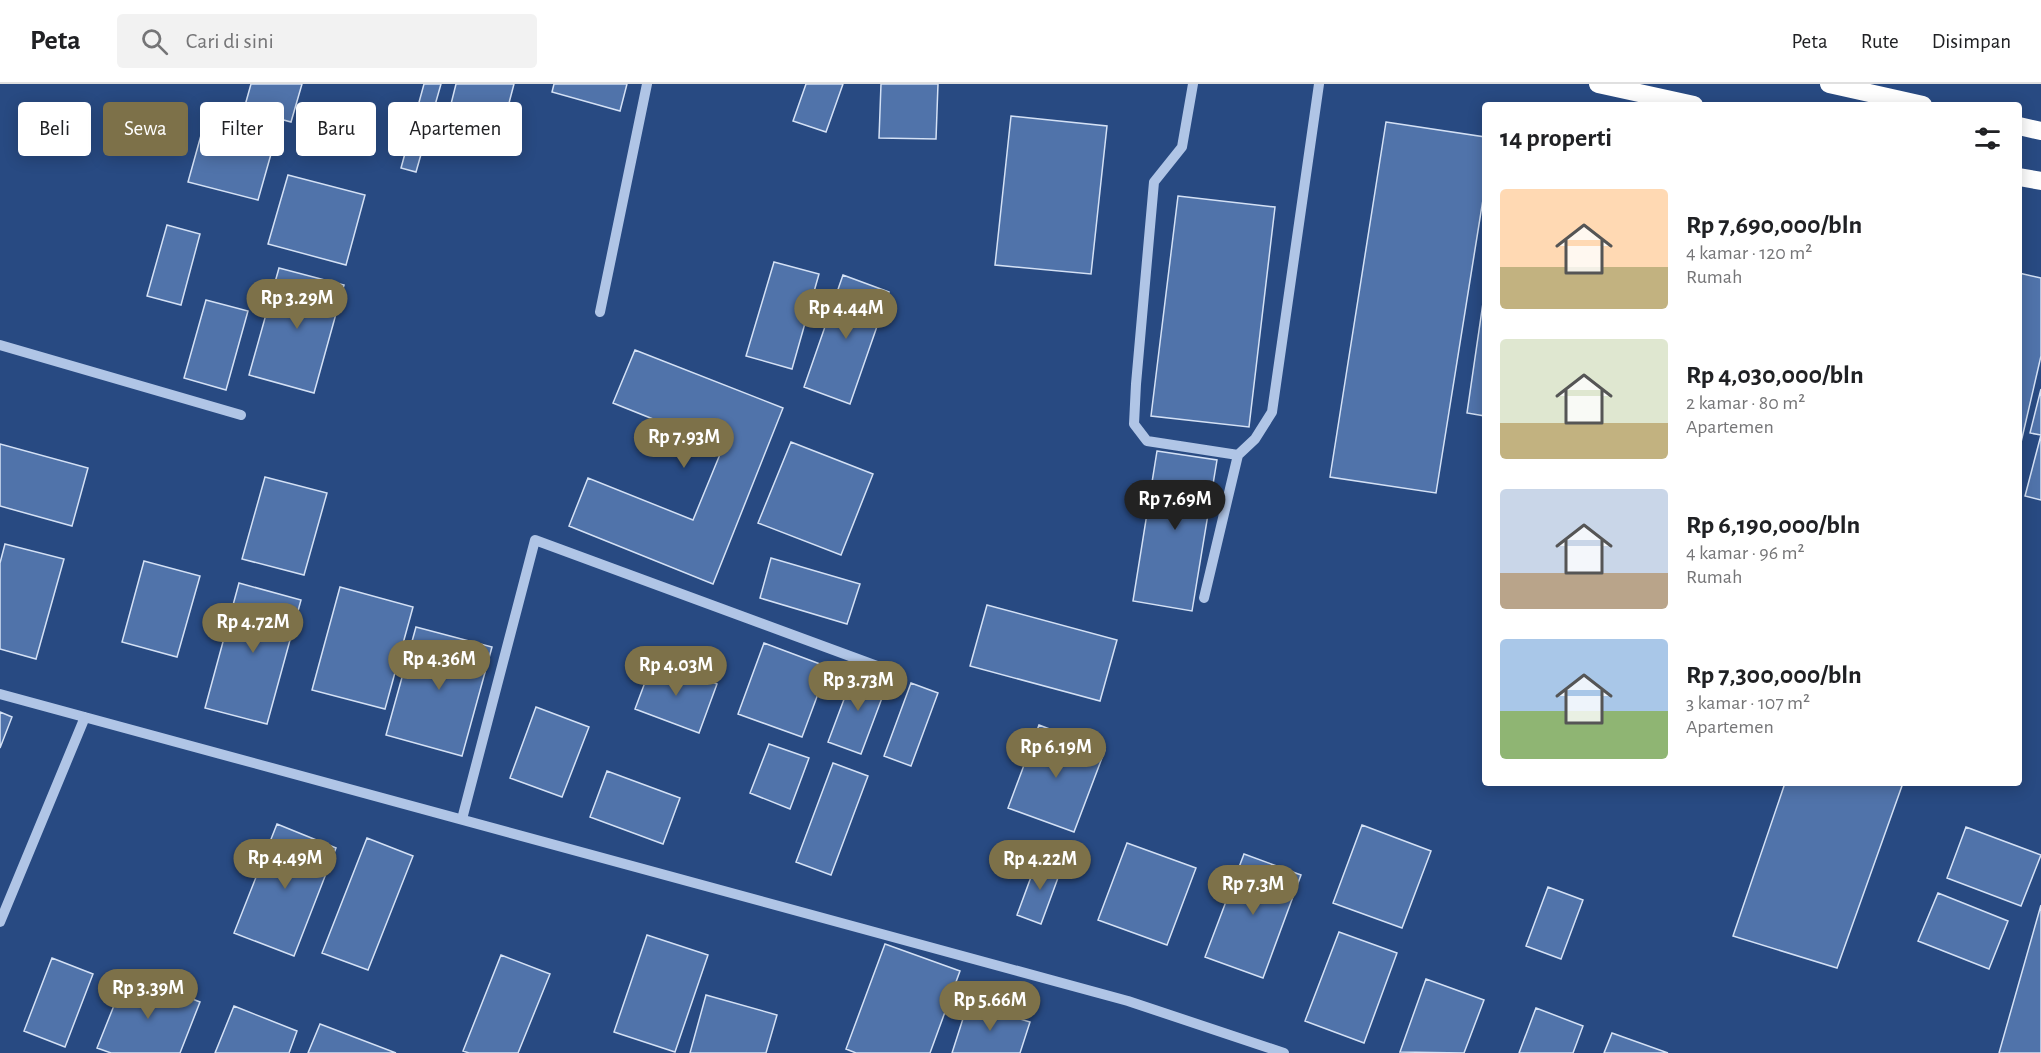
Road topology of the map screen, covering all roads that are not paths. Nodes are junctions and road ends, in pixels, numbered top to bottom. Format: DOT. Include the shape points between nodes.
graph roads {
  1 [pos="647,84"];
  2 [pos="1193,84"];
  3 [pos="1319,84"];
  4 [pos="1598,84"];
  5 [pos="1829,84"];
  6 [pos="1680,102"];
  7 [pos="1910,102"];
  8 [pos="2022,127"];
  9 [pos="2041,131"];
  10 [pos="2022,178"];
  11 [pos="2041,181"];
  12 [pos="600,312"];
  13 [pos="0,345"];
  14 [pos="241,415"];
  15 [pos="1238,455"];
  16 [pos="1204,598"];
  17 [pos="877,666"];
  18 [pos="0,694"];
  19 [pos="85,717"];
  20 [pos="462,819"];
  21 [pos="0,922"];
  22 [pos="1284,1053"];
  1 -- 12 [label="street"];
  2 -- 15 [label="street" via="1182,147 1154,182 1134,424 1147,441"];
  3 -- 15 [label="street" via="1272,412 1255,439"];
  4 -- 6 [label="highway"];
  5 -- 7 [label="highway"];
  8 -- 9 [label="highway"];
  10 -- 11 [label="highway"];
  13 -- 14 [label="street"];
  15 -- 16 [label="street"];
  17 -- 20 [label="street" via="534,540"];
  18 -- 19 [label="street"];
  19 -- 20 [label="street"];
  19 -- 21 [label="street"];
  20 -- 22 [label="street" via="1116,997"];
}
